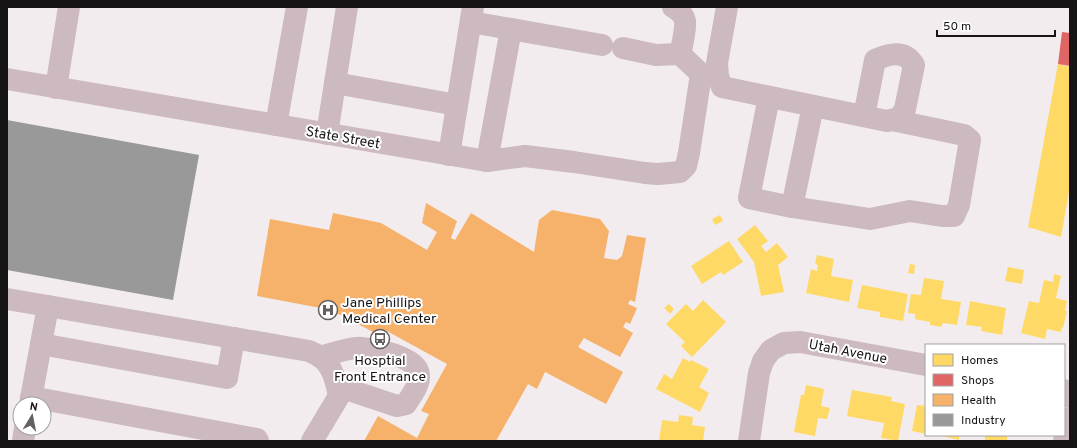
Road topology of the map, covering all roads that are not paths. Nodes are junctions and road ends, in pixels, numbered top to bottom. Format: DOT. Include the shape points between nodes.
graph roads {
  1 [pos="68,7"];
  2 [pos="297,7"];
  3 [pos="347,7"];
  4 [pos="673,7"];
  5 [pos="727,7"];
  6 [pos="472,14"];
  7 [pos="511,29"];
  8 [pos="602,45"];
  9 [pos="623,48"];
  10 [pos="680,54"];
  11 [pos="7,79"];
  12 [pos="335,83"];
  13 [pos="56,88"];
  14 [pos="768,97"];
  15 [pos="457,105"];
  16 [pos="813,106"];
  17 [pos="864,116"];
  18 [pos="892,120"];
  19 [pos="276,125"];
  20 [pos="327,134"];
  21 [pos="449,155"];
  22 [pos="487,161"];
  23 [pos="792,207"];
  24 [pos="7,299"];
  25 [pos="48,306"];
  26 [pos="234,338"];
  27 [pos="41,344"];
  28 [pos="320,357"];
  29 [pos="925,365"];
  30 [pos="337,386"];
  31 [pos="31,396"];
  32 [pos="52,404"];
  33 [pos="1070,418"];
  34 [pos="258,441"];
  35 [pos="312,441"];
  36 [pos="748,441"];
  37 [pos="1064,441"];
  1 -- 13 [label="street"];
  2 -- 19 [label="street"];
  3 -- 12 [label="street"];
  4 -- 10 [label="street" via="685,21"];
  5 -- 14 [label="street" via="717,63 722,87"];
  6 -- 7 [label="street"];
  6 -- 15 [label="street"];
  7 -- 8 [label="street"];
  7 -- 22 [label="street"];
  9 -- 10 [label="street" via="656,55"];
  10 -- 22 [label="street, State Street" via="701,74 689,153 686,166 680,172 645,173 525,156"];
  11 -- 13 [label="street, State Street"];
  12 -- 15 [label="street"];
  12 -- 20 [label="street"];
  13 -- 19 [label="street, State Street"];
  14 -- 16 [label="street"];
  14 -- 23 [label="street" via="749,198"];
  15 -- 21 [label="street"];
  16 -- 17 [label="street"];
  16 -- 23 [label="street"];
  17 -- 18 [label="street"];
  17 -- 18 [label="street" via="875,60 885,55 898,54 910,59 914,66 905,109 899,118"];
  18 -- 23 [label="street" via="964,135 970,140 959,205 954,216 910,211 870,219"];
  19 -- 20 [label="street, State Street"];
  20 -- 21 [label="street, State Street"];
  21 -- 22 [label="street, State Street"];
  24 -- 25 [label="street"];
  25 -- 26 [label="street"];
  25 -- 27 [label="street"];
  26 -- 27 [label="street" via="227,378"];
  26 -- 28 [label="street" via="309,351"];
  27 -- 31 [label="street"];
  28 -- 30 [label="street" via="329,366"];
  28 -- 30 [label="street" via="358,347 377,350 408,360 420,375 419,383 406,404 397,406"];
  29 -- 36 [label="street, Utah Avenue" via="800,342 784,343 772,350 763,361"];
  30 -- 35 [label="street" via="339,396"];
  32 -- 34 [label="street"];
  33 -- 37 [label="street"];
}
